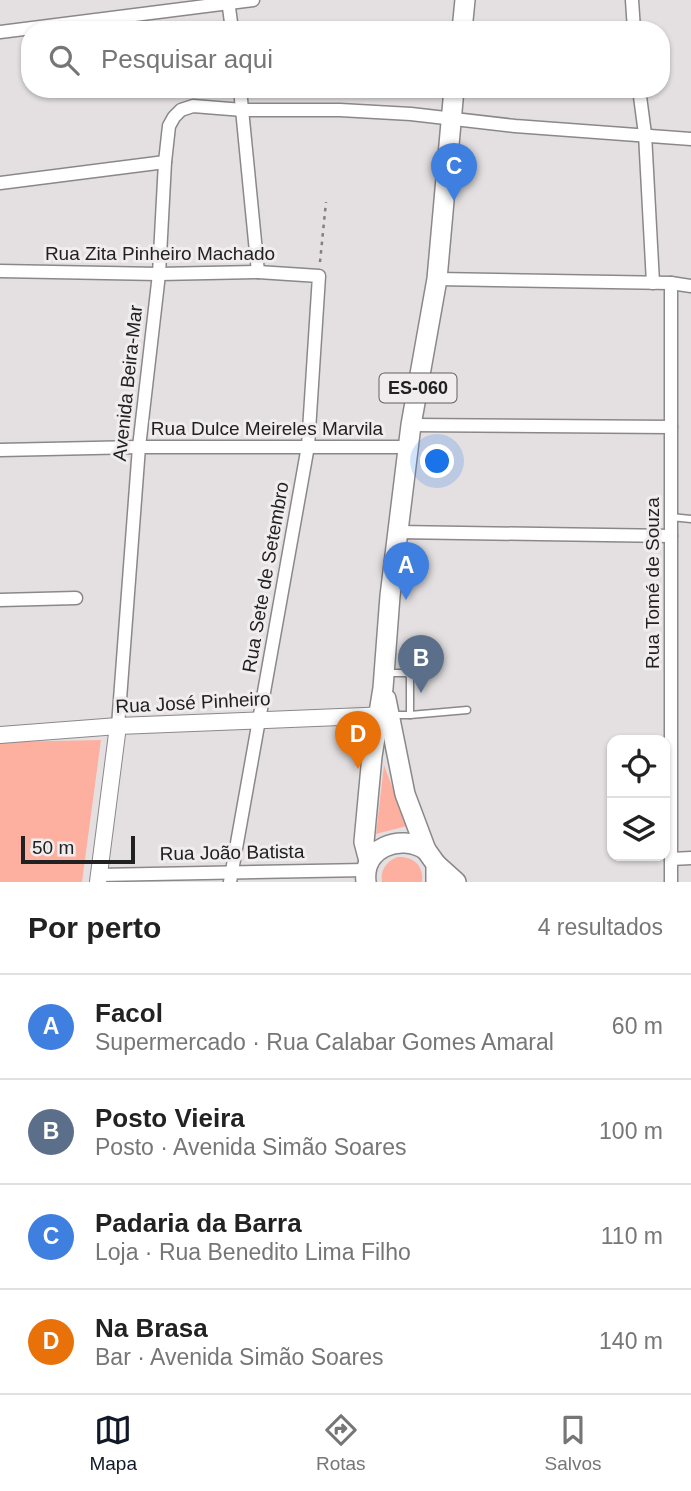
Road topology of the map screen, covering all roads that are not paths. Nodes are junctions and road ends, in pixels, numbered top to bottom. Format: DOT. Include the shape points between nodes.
graph roads {
  1 [pos="253,0"];
  2 [pos="465,0"];
  3 [pos="632,0"];
  4 [pos="228,2"];
  5 [pos="84,21"];
  6 [pos="231,21"];
  7 [pos="463,21"];
  8 [pos="634,21"];
  9 [pos="21,29"];
  10 [pos="0,32"];
  11 [pos="241,98"];
  12 [pos="453,98"];
  13 [pos="640,98"];
  14 [pos="243,110"];
  15 [pos="451,118"];
  16 [pos="645,134"];
  17 [pos="691,139"];
  18 [pos="165,162"];
  19 [pos="0,183"];
  20 [pos="0,271"];
  21 [pos="258,272"];
  22 [pos="159,274"];
  23 [pos="319,276"];
  24 [pos="437,279"];
  25 [pos="653,283"];
  26 [pos="671,283"];
  27 [pos="691,286"];
  28 [pos="411,425"];
  29 [pos="671,427"];
  30 [pos="308,446"];
  31 [pos="139,447"];
  32 [pos="409,447"];
  33 [pos="0,450"];
  34 [pos="671,517"];
  35 [pos="691,519"];
  36 [pos="397,532"];
  37 [pos="671,536"];
  38 [pos="76,598"];
  39 [pos="0,600"];
  40 [pos="384,680"];
  41 [pos="467,710"];
  42 [pos="384,715"];
  43 [pos="410,715"];
  44 [pos="260,719"];
  45 [pos="118,726"];
  46 [pos="0,735"];
  47 [pos="691,858"];
  48 [pos="671,859"];
  49 [pos="433,865"];
  50 [pos="367,871"];
  51 [pos="231,876"];
  52 [pos="99,878"];
  53 [pos="456,882"];
  54 [pos="671,882"];
  1 -- 4 [label="street"];
  2 -- 7 [label="main road"];
  3 -- 8 [label="street"];
  4 -- 5 [label="street"];
  4 -- 6 [label="street"];
  9 -- 10 [label="street"];
  11 -- 14 [label="street"];
  12 -- 15 [label="main road, ES-060"];
  13 -- 16 [label="street"];
  14 -- 15 [label="street" via="340,110"];
  14 -- 18 [label="street, Avenida Beira-Mar" via="193,106 181,110 169,126"];
  14 -- 21 [label="street"];
  15 -- 16 [label="street"];
  15 -- 24 [label="main road, ES-060"];
  16 -- 17 [label="street"];
  16 -- 25 [label="street"];
  18 -- 19 [label="street"];
  18 -- 22 [label="street, Avenida Beira-Mar"];
  20 -- 22 [label="street, Rua Zita Pinheiro Machado"];
  21 -- 22 [label="street, Rua Zita Pinheiro Machado"];
  21 -- 23 [label="street, Rua Zita Pinheiro Machado"];
  22 -- 31 [label="street, Avenida Beira-Mar"];
  23 -- 30 [label="street, Rua Sete de Setembro"];
  24 -- 25 [label="street"];
  24 -- 28 [label="main road, ES-060"];
  25 -- 26 [label="street"];
  26 -- 27 [label="street"];
  26 -- 29 [label="street, Rua Tomé de Souza"];
  28 -- 29 [label="street"];
  28 -- 32 [label="main road, ES-060"];
  29 -- 34 [label="street, Rua Tomé de Souza"];
  30 -- 31 [label="street, Rua Dulce Meireles Marvila"];
  30 -- 32 [label="street, Rua Dulce Meireles Marvila"];
  30 -- 44 [label="street, Rua Sete de Setembro"];
  31 -- 33 [label="street, Rua Dulce Meireles Marvila"];
  31 -- 45 [label="street, Avenida Beira-Mar"];
  32 -- 36 [label="main road, ES-060"];
  34 -- 35 [label="lane"];
  34 -- 37 [label="street, Rua Tomé de Souza"];
  36 -- 37 [label="street"];
  36 -- 40 [label="main road, ES-060"];
  37 -- 48 [label="street, Rua Tomé de Souza"];
  38 -- 39 [label="street"];
  40 -- 42 [label="main road, ES-060"];
  40 -- 43 [label="lane" via="408,673"];
  41 -- 43 [label="lane"];
  42 -- 43 [label="lane"];
  42 -- 44 [label="street, Rua José Pinheiro"];
  42 -- 49 [label="main road, ES-060" via="404,794"];
  42 -- 50 [label="main road, ES-060" via="364,842"];
  44 -- 45 [label="street, Rua José Pinheiro"];
  44 -- 51 [label="street, Rua Sete de Setembro"];
  45 -- 46 [label="street, Rua José Pinheiro"];
  45 -- 52 [label="street"];
  47 -- 48 [label="street"];
  48 -- 54 [label="street, Rua Tomé de Souza"];
  49 -- 50 [label="main road" via="409,842 399,841 382,848"];
  49 -- 53 [label="main road"];
  50 -- 51 [label="street, Rua João Batista"];
  51 -- 52 [label="street, Rua João Batista"];
}
